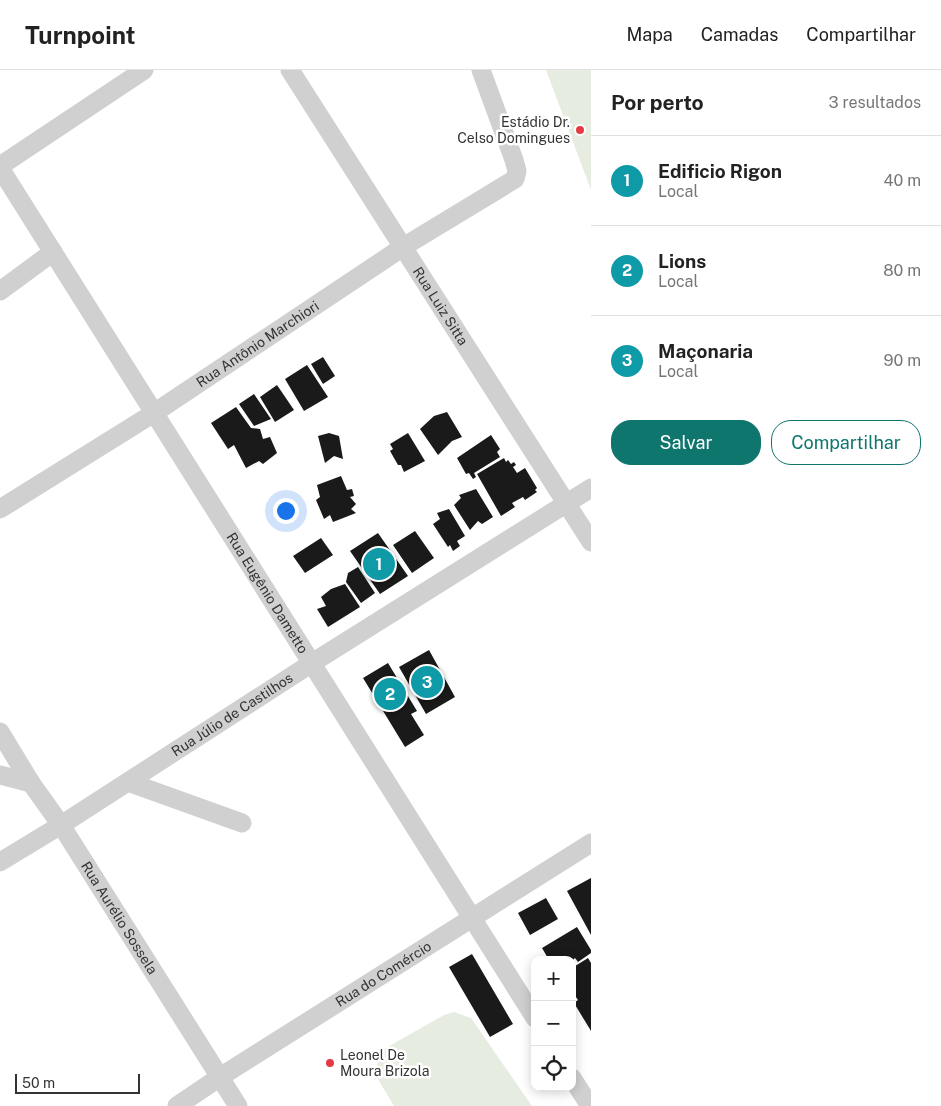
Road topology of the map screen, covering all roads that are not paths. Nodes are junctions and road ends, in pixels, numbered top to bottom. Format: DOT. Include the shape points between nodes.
graph roads {
  1 [pos="144,70"];
  2 [pos="290,70"];
  3 [pos="481,70"];
  4 [pos="0,167"];
  5 [pos="403,247"];
  6 [pos="53,252"];
  7 [pos="0,291"];
  8 [pos="154,413"];
  9 [pos="591,488"];
  10 [pos="567,504"];
  11 [pos="0,509"];
  12 [pos="591,542"];
  13 [pos="312,663"];
  14 [pos="0,732"];
  15 [pos="0,776"];
  16 [pos="128,782"];
  17 [pos="31,783"];
  18 [pos="242,823"];
  19 [pos="62,825"];
  20 [pos="591,844"];
  21 [pos="0,862"];
  22 [pos="472,918"];
  23 [pos="531,1012"];
  24 [pos="220,1077"];
  25 [pos="576,1084"];
  26 [pos="177,1106"];
  27 [pos="238,1106"];
  28 [pos="590,1106"];
  1 -- 4 [label="street"];
  2 -- 5 [label="street, Rua Luiz Sitta"];
  3 -- 5 [label="street, Rua Antônio Marchiori" via="514,160 515,179"];
  4 -- 6 [label="street, Rua Eugênio Dametto"];
  5 -- 8 [label="street, Rua Antônio Marchiori"];
  5 -- 10 [label="street, Rua Luiz Sitta"];
  6 -- 7 [label="street"];
  6 -- 8 [label="street, Rua Eugênio Dametto"];
  8 -- 11 [label="street, Rua Antônio Marchiori"];
  8 -- 13 [label="street, Rua Eugênio Dametto"];
  9 -- 10 [label="street, Rua Júlio de Castilhos"];
  10 -- 12 [label="street, Rua Luiz Sitta"];
  10 -- 13 [label="street, Rua Júlio de Castilhos"];
  13 -- 16 [label="street, Rua Júlio de Castilhos"];
  13 -- 22 [label="street, Rua Eugênio Dametto"];
  14 -- 17 [label="street, Rua Aurélio Sossela"];
  15 -- 17 [label="street"];
  16 -- 18 [label="street"];
  16 -- 19 [label="street, Rua Júlio de Castilhos"];
  17 -- 19 [label="street, Rua Aurélio Sossela"];
  19 -- 21 [label="street, Rua Júlio de Castilhos"];
  19 -- 24 [label="street, Rua Aurélio Sossela"];
  20 -- 22 [label="street, Rua do Comércio"];
  22 -- 23 [label="street, Rua Eugênio Dametto"];
  22 -- 24 [label="street, Rua do Comércio"];
  24 -- 26 [label="street, Rua do Comércio"];
  24 -- 27 [label="street, Rua Aurélio Sossela"];
  25 -- 28 [label="street"];
}
